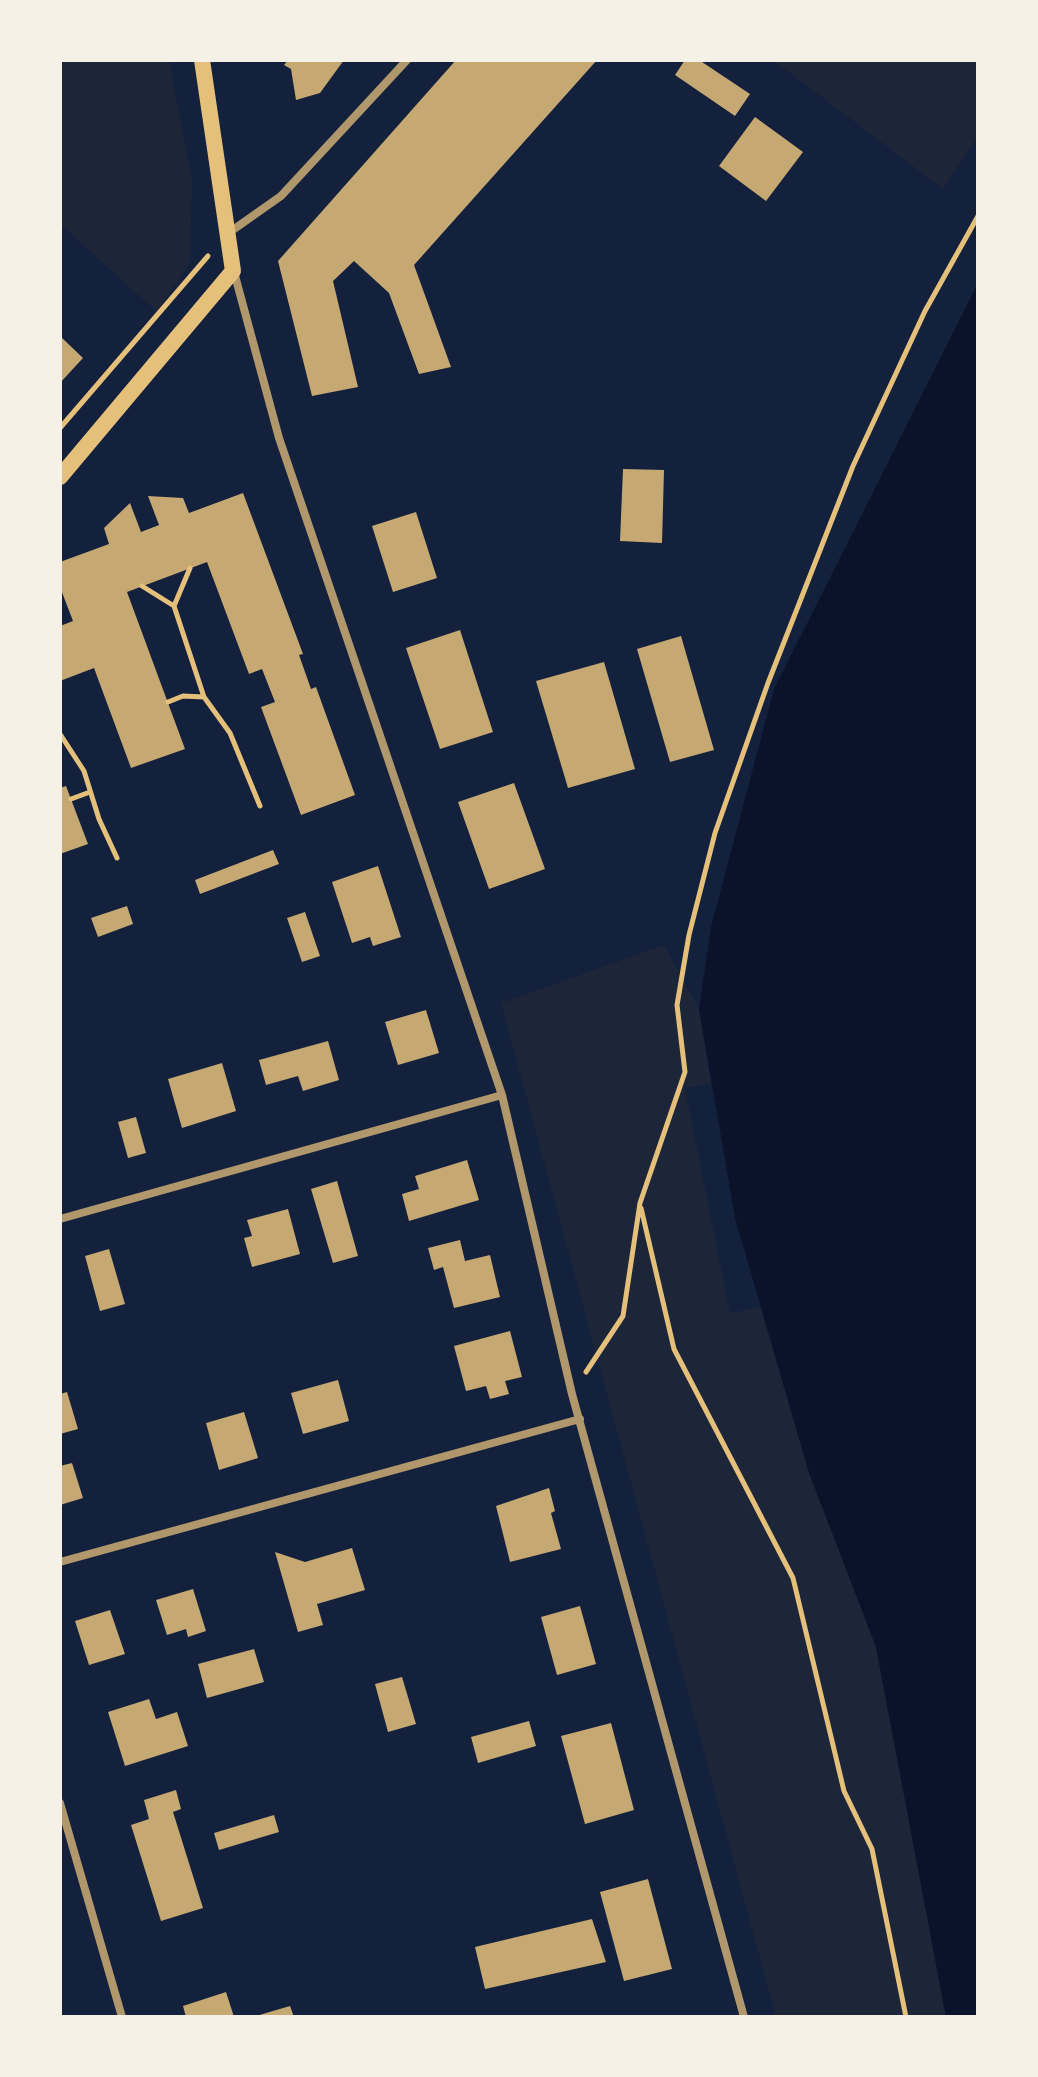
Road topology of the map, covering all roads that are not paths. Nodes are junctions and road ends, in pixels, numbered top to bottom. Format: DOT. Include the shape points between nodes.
graph roads {
  1 [pos="202,60"];
  2 [pos="407,60"];
  3 [pos="227,234"];
  4 [pos="233,271"];
  5 [pos="60,477"];
  6 [pos="502,1095"];
  7 [pos="60,1219"];
  8 [pos="580,1419"];
  9 [pos="60,1562"];
  10 [pos="60,1803"];
  11 [pos="122,2017"];
  12 [pos="744,2017"];
  1 -- 3 [label="main road"];
  2 -- 3 [label="street" via="281,196"];
  3 -- 4 [label="main road"];
  4 -- 5 [label="main road"];
  4 -- 6 [label="street" via="279,438"];
  6 -- 7 [label="street"];
  6 -- 8 [label="street"];
  8 -- 9 [label="street"];
  8 -- 12 [label="street"];
  10 -- 11 [label="street"];
}
